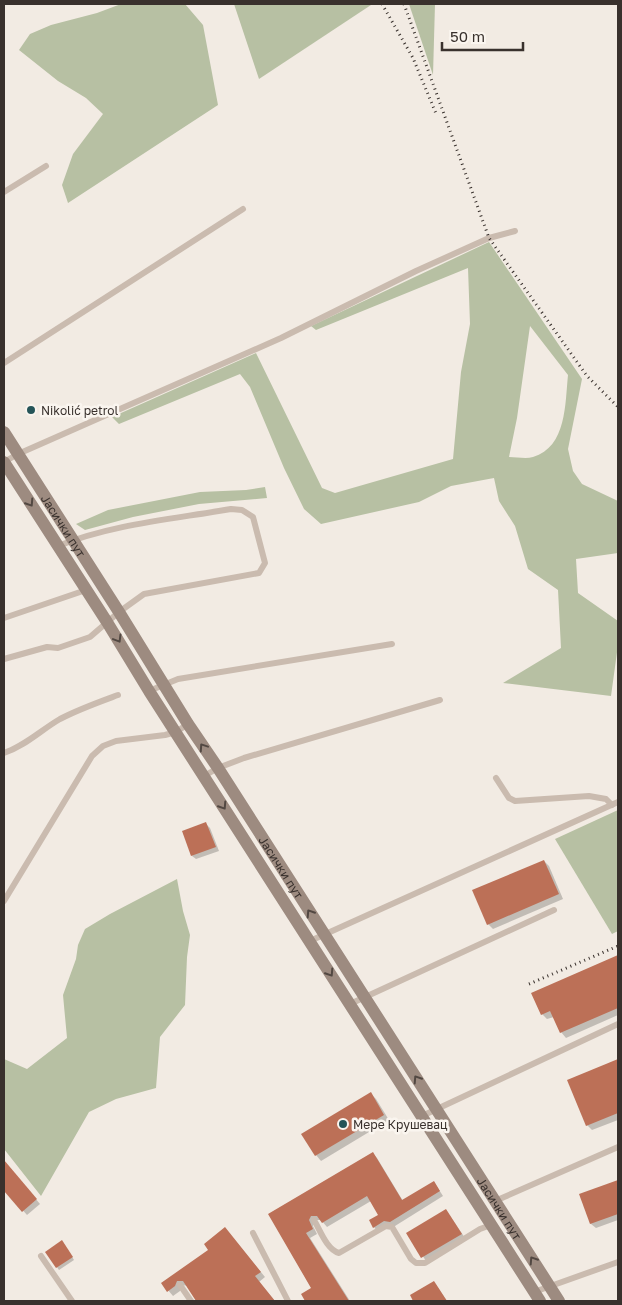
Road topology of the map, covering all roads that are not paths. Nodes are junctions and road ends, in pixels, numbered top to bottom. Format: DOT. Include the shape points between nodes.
graph roads {
  1 [pos="46,166"];
  2 [pos="4,192"];
  3 [pos="243,209"];
  4 [pos="515,231"];
  5 [pos="4,363"];
  6 [pos="4,432"];
  7 [pos="18,454"];
  8 [pos="4,462"];
  9 [pos="72,540"];
  10 [pos="58,546"];
  11 [pos="86,590"];
  12 [pos="119,612"];
  13 [pos="4,618"];
  14 [pos="107,622"];
  15 [pos="392,644"];
  16 [pos="4,659"];
  17 [pos="164,684"];
  18 [pos="149,691"];
  19 [pos="118,695"];
  20 [pos="440,700"];
  21 [pos="188,724"];
  22 [pos="176,732"];
  23 [pos="4,753"];
  24 [pos="218,768"];
  25 [pos="204,776"];
  26 [pos="496,778"];
  27 [pos="615,804"];
  28 [pos="4,901"];
  29 [pos="554,910"];
  30 [pos="324,935"];
  31 [pos="310,942"];
  32 [pos="364,997"];
  33 [pos="350,1004"];
  34 [pos="618,1024"];
  35 [pos="436,1108"];
  36 [pos="422,1116"];
  37 [pos="618,1148"];
  38 [pos="480,1177"];
  39 [pos="466,1185"];
  40 [pos="495,1201"];
  41 [pos="314,1220"];
  42 [pos="508,1221"];
  43 [pos="491,1225"];
  44 [pos="253,1232"];
  45 [pos="41,1256"];
  46 [pos="618,1262"];
  47 [pos="180,1285"];
  48 [pos="550,1286"];
  49 [pos="537,1297"];
  50 [pos="72,1301"];
  51 [pos="191,1301"];
  52 [pos="288,1301"];
  53 [pos="559,1301"];
  1 -- 2 [label="lane"];
  3 -- 5 [label="lane"];
  4 -- 7 [label="lane" via="464,249 281,338"];
  6 -- 7 [label="main road, Јасички пут"];
  7 -- 8 [label="lane"];
  7 -- 9 [label="main road, Јасички пут"];
  8 -- 10 [label="main road, Јасички пут, one-way"];
  9 -- 10 [label="lane"];
  9 -- 12 [label="main road, Јасички пут"];
  9 -- 12 [label="lane" via="128,526 231,509 253,516 265,563 259,573 144,594"];
  10 -- 11 [label="main road, Јасички пут"];
  11 -- 13 [label="lane"];
  11 -- 14 [label="main road, Јасички пут"];
  12 -- 14 [label="lane"];
  12 -- 17 [label="main road, Јасички пут"];
  14 -- 16 [label="lane" via="90,637 58,648 39,648"];
  14 -- 18 [label="main road, Јасички пут, one-way"];
  15 -- 17 [label="lane"];
  17 -- 18 [label="lane"];
  17 -- 21 [label="main road, Јасички пут"];
  18 -- 22 [label="main road, Јасички пут"];
  19 -- 23 [label="lane" via="71,713 21,746"];
  20 -- 24 [label="lane"];
  21 -- 22 [label="lane"];
  24 -- 21 [label="main road, Јасички пут, one-way"];
  22 -- 25 [label="main road, Јасички пут"];
  22 -- 28 [label="lane" via="116,741 103,746 92,756"];
  24 -- 25 [label="lane"];
  30 -- 24 [label="main road, Јасички пут, one-way"];
  25 -- 31 [label="main road, Јасички пут, one-way"];
  26 -- 27 [label="lane" via="509,798 516,801 589,796"];
  27 -- 30 [label="lane"];
  29 -- 32 [label="lane"];
  30 -- 31 [label="lane"];
  30 -- 32 [label="main road, Јасички пут"];
  31 -- 33 [label="main road, Јасички пут, one-way"];
  32 -- 33 [label="lane"];
  35 -- 32 [label="main road, Јасички пут, one-way"];
  33 -- 36 [label="main road, Јасички пут"];
  34 -- 35 [label="lane"];
  35 -- 36 [label="lane"];
  35 -- 38 [label="main road, Јасички пут"];
  36 -- 39 [label="main road, Јасички пут"];
  37 -- 40 [label="lane"];
  38 -- 39 [label="main road"];
  38 -- 40 [label="main road, Јасички пут"];
  39 -- 43 [label="main road, Јасички пут"];
  40 -- 42 [label="main road, Јасички пут"];
  41 -- 43 [label="lane" via="333,1251 339,1253 389,1226 411,1259 419,1264"];
  42 -- 43 [label="main road"];
  48 -- 42 [label="main road, Јасички пут, one-way"];
  43 -- 49 [label="main road, Јасички пут"];
  44 -- 52 [label="lane"];
  45 -- 50 [label="lane"];
  46 -- 48 [label="lane"];
  47 -- 51 [label="lane"];
  48 -- 49 [label="lane"];
  48 -- 53 [label="main road, Јасички пут"];
}
